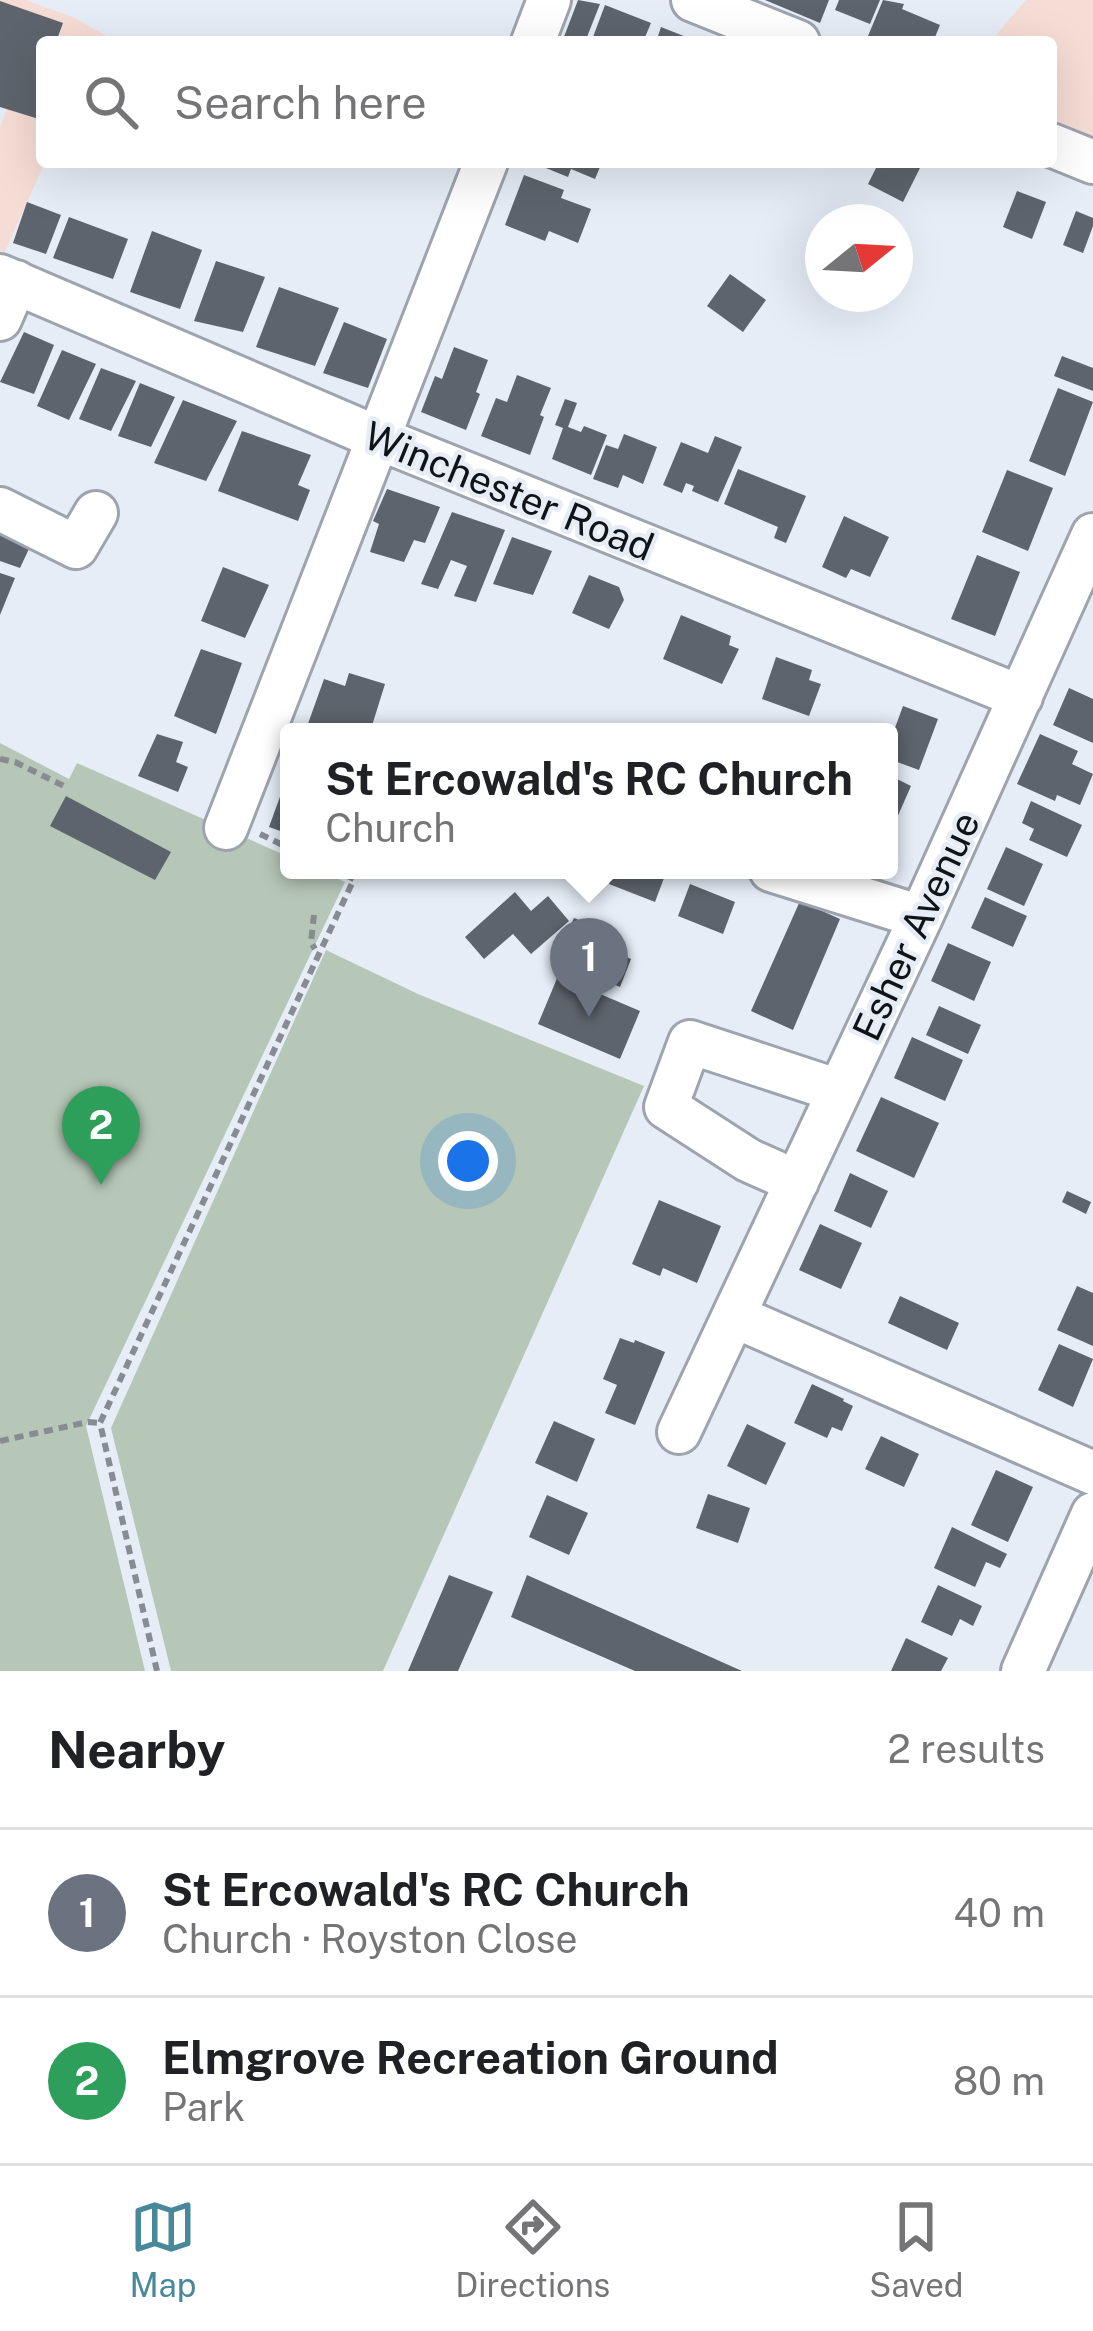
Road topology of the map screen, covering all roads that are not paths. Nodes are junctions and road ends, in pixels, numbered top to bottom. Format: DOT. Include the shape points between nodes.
graph roads {
  1 [pos="549,0"];
  2 [pos="693,0"];
  3 [pos="535,36"];
  4 [pos="783,36"];
  5 [pos="1057,147"];
  6 [pos="1093,162"];
  7 [pos="484,168"];
  8 [pos="6,292"];
  9 [pos="378,438"];
  10 [pos="0,508"];
  11 [pos="96,512"];
  12 [pos="1093,536"];
  13 [pos="1021,697"];
  14 [pos="226,829"];
  15 [pos="800,879"];
  16 [pos="921,917"];
  17 [pos="839,1091"];
  18 [pos="797,1182"];
  19 [pos="734,1316"];
  20 [pos="679,1432"];
  21 [pos="1093,1473"];
  22 [pos="1093,1514"];
  23 [pos="1023,1671"];
  1 -- 3 [label="street"];
  2 -- 4 [label="street"];
  5 -- 6 [label="street"];
  7 -- 9 [label="street"];
  8 -- 9 [label="street, Winchester Road"];
  9 -- 13 [label="street, Winchester Road"];
  9 -- 14 [label="street"];
  10 -- 11 [label="street" via="76,547"];
  12 -- 13 [label="street, Esher Avenue"];
  13 -- 16 [label="street, Esher Avenue"];
  15 -- 16 [label="street"];
  16 -- 17 [label="street, Esher Avenue"];
  17 -- 18 [label="street, Esher Avenue"];
  17 -- 18 [label="street" via="690,1042 666,1106"];
  18 -- 19 [label="street, Esher Avenue"];
  19 -- 20 [label="street, Esher Avenue"];
  19 -- 21 [label="street"];
  22 -- 23 [label="street"];
}
